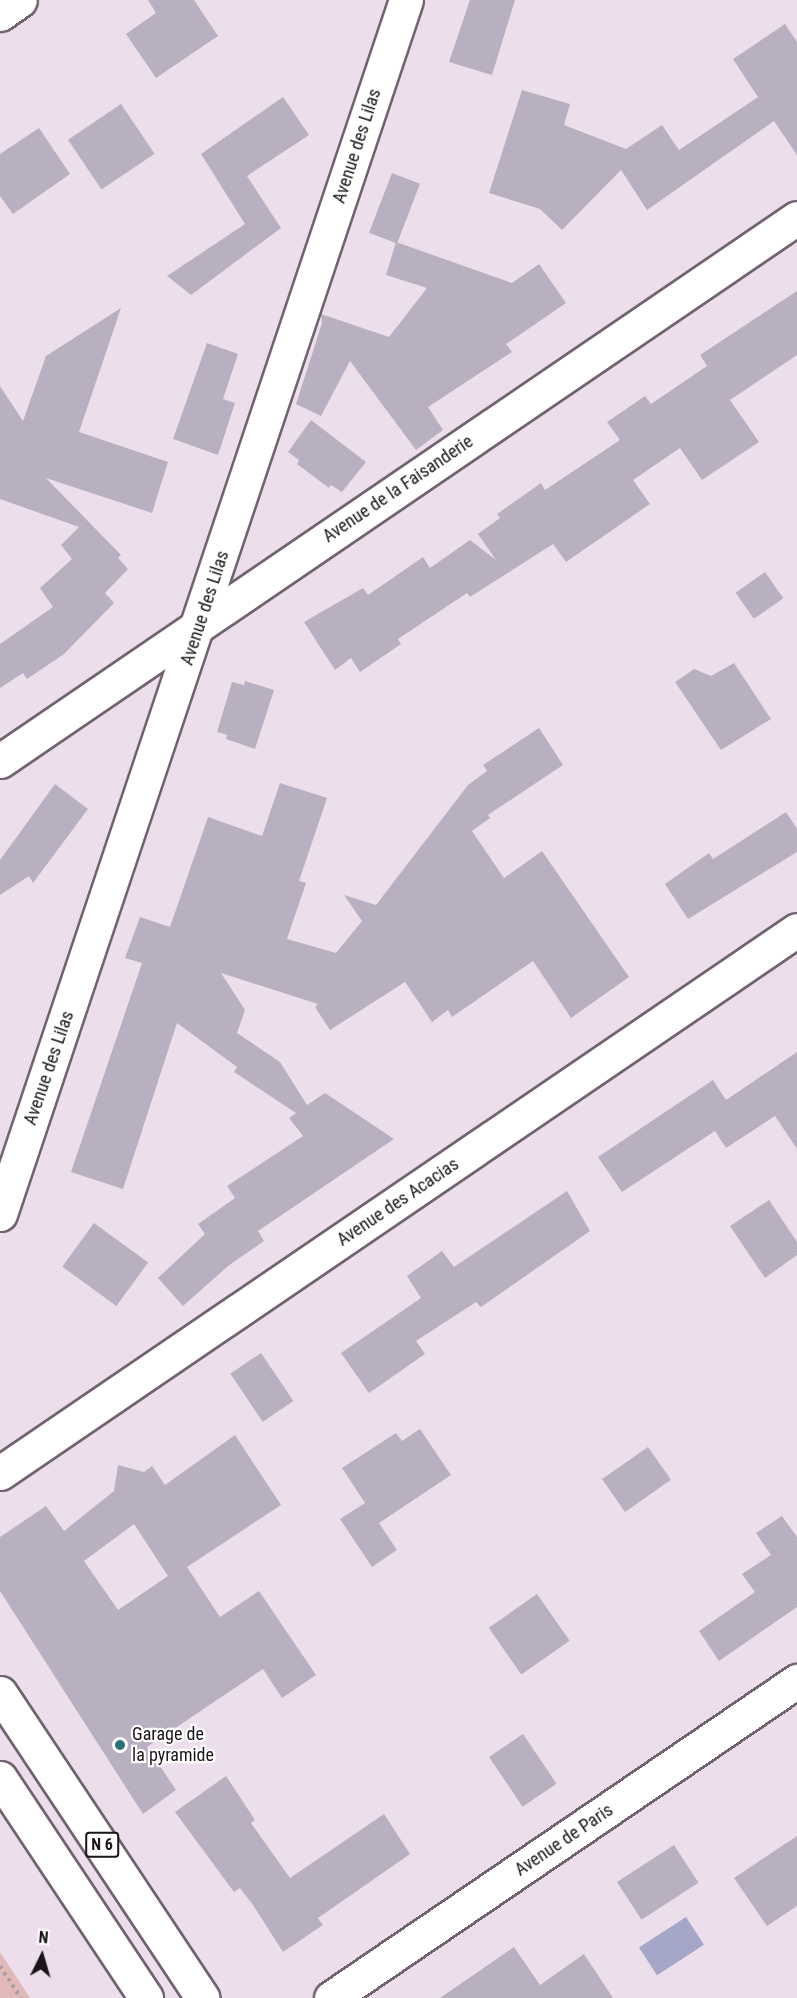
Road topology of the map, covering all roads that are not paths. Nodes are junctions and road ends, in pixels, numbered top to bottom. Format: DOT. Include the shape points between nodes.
graph roads {
  1 [pos="20,0"];
  2 [pos="406,0"];
  3 [pos="0,14"];
  4 [pos="797,218"];
  5 [pos="199,625"];
  6 [pos="0,761"];
  7 [pos="797,930"];
  8 [pos="0,1214"];
  9 [pos="0,1473"];
  10 [pos="797,1681"];
  11 [pos="0,1693"];
  12 [pos="0,1778"];
  13 [pos="146,1998"];
  14 [pos="203,1998"];
  15 [pos="332,1998"];
  1 -- 3 [label="street"];
  2 -- 5 [label="street, Avenue des Lilas"];
  4 -- 5 [label="street, Avenue de la Faisanderie"];
  5 -- 6 [label="street, Avenue de la Faisanderie"];
  5 -- 8 [label="street, Avenue des Lilas"];
  7 -- 9 [label="street, Avenue des Acacias"];
  10 -- 15 [label="street, Avenue de Paris"];
  11 -- 14 [label="street, N 6"];
  12 -- 13 [label="street, N 6"];
}
